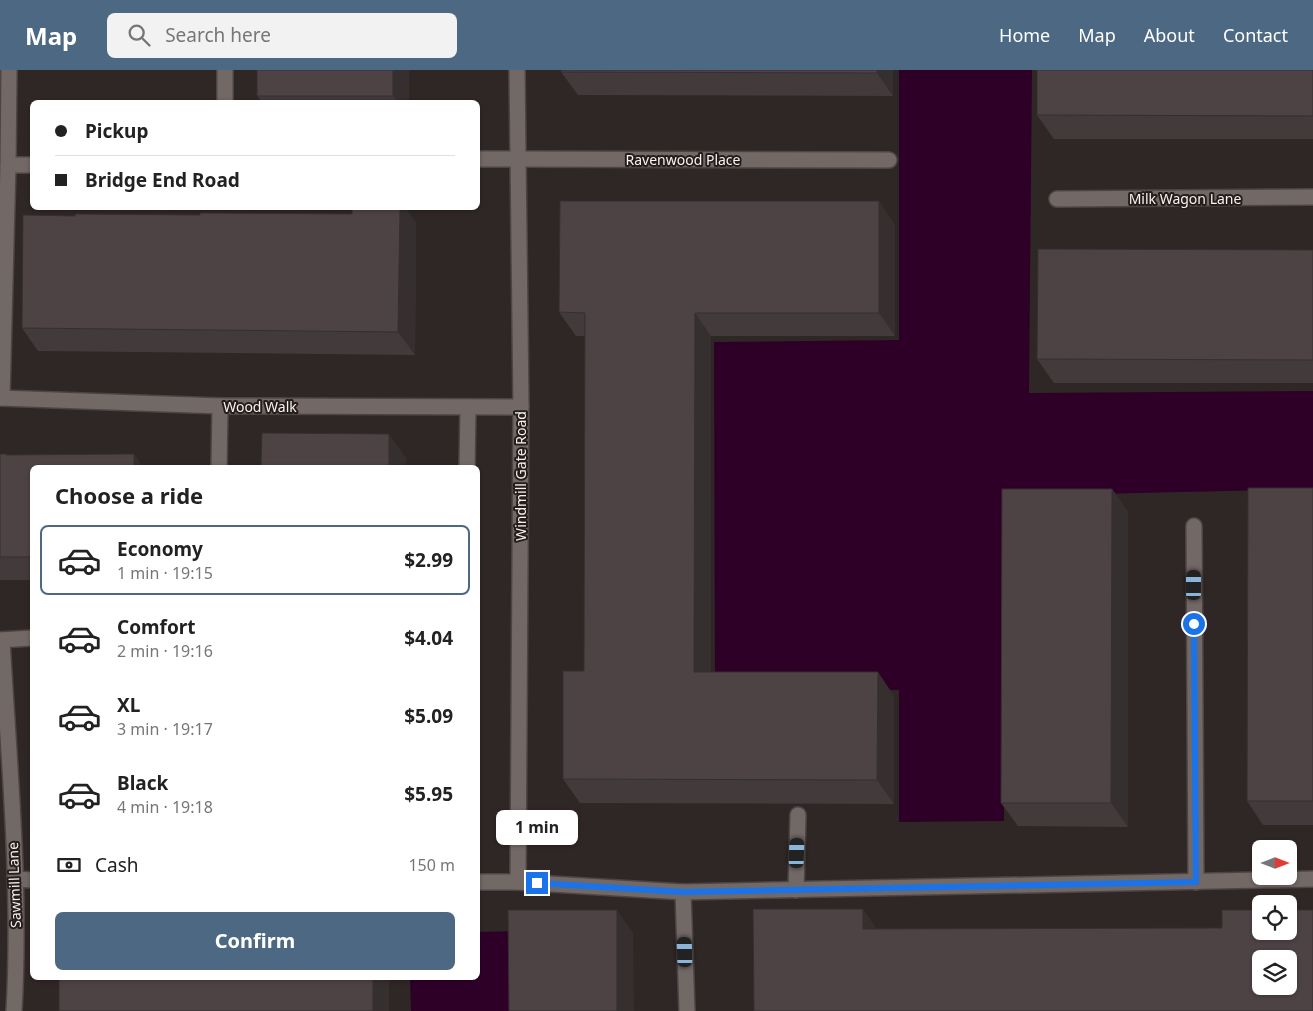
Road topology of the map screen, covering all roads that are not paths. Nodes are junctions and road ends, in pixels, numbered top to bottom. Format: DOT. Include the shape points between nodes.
graph roads {
  1 [pos="9,70"];
  2 [pos="224,70"];
  3 [pos="517,70"];
  4 [pos="225,100"];
  5 [pos="517,158"];
  6 [pos="480,159"];
  7 [pos="888,160"];
  8 [pos="8,165"];
  9 [pos="30,165"];
  10 [pos="1313,197"];
  11 [pos="1057,199"];
  12 [pos="1,398"];
  13 [pos="220,406"];
  14 [pos="468,407"];
  15 [pos="521,407"];
  16 [pos="220,465"];
  17 [pos="467,465"];
  18 [pos="1194,526"];
  19 [pos="30,638"];
  20 [pos="1,640"];
  21 [pos="798,815"];
  22 [pos="1313,879"];
  23 [pos="15,880"];
  24 [pos="30,880"];
  25 [pos="480,882"];
  26 [pos="518,882"];
  27 [pos="1196,882"];
  28 [pos="796,890"];
  29 [pos="683,892"];
  30 [pos="14,1011"];
  31 [pos="687,1011"];
  1 -- 8 [label="street"];
  2 -- 4 [label="street"];
  3 -- 5 [label="street, Windmill Gate Road"];
  5 -- 6 [label="street, Ravenwood Place"];
  5 -- 7 [label="street, Ravenwood Place"];
  5 -- 15 [label="street, Windmill Gate Road"];
  8 -- 9 [label="street"];
  8 -- 12 [label="street"];
  10 -- 11 [label="street, Milk Wagon Lane"];
  12 -- 13 [label="street, Wood Walk"];
  13 -- 14 [label="street, Wood Walk"];
  13 -- 16 [label="street"];
  14 -- 15 [label="street, Wood Walk"];
  14 -- 17 [label="street"];
  15 -- 26 [label="street, Windmill Gate Road"];
  18 -- 27 [label="street"];
  19 -- 20 [label="street"];
  20 -- 23 [label="street, Sawmill Lane"];
  21 -- 28 [label="street"];
  22 -- 27 [label="street"];
  23 -- 24 [label="street"];
  23 -- 30 [label="street, Sawmill Lane" via="17,963"];
  25 -- 26 [label="street"];
  26 -- 29 [label="street"];
  27 -- 28 [label="street"];
  28 -- 29 [label="street"];
  29 -- 31 [label="street"];
}
